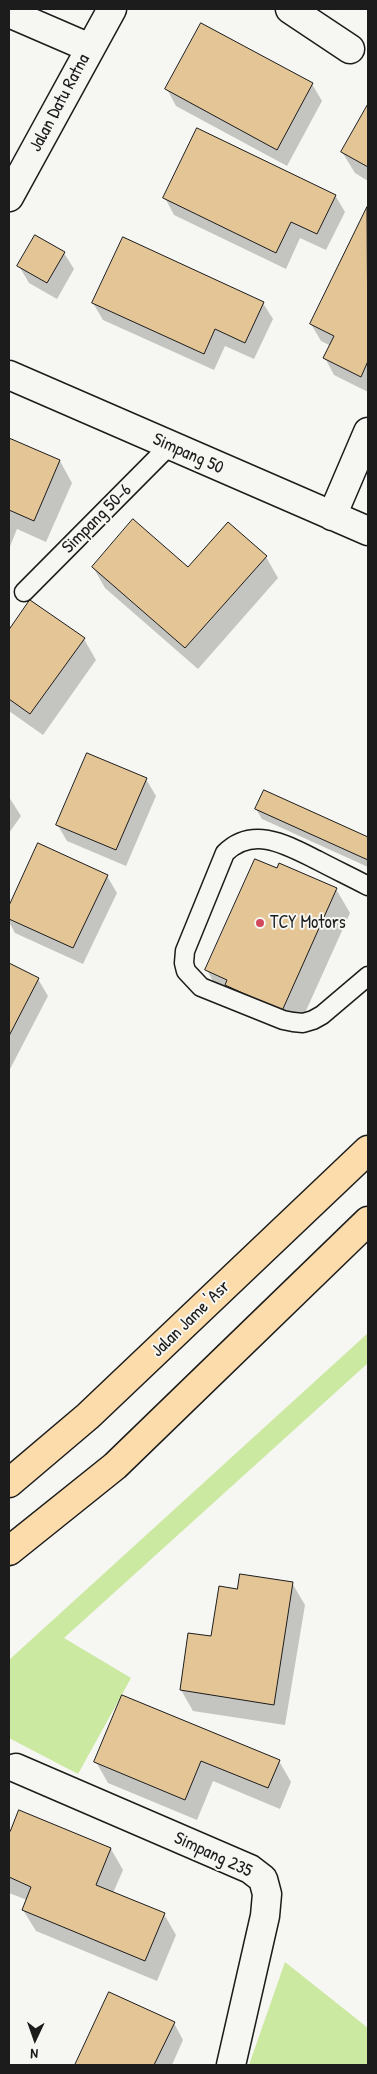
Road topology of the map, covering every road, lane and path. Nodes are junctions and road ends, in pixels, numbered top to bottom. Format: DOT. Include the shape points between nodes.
graph roads {
  1 [pos="112,9"];
  2 [pos="290,9"];
  3 [pos="9,13"];
  4 [pos="90,48"];
  5 [pos="350,48"];
  6 [pos="9,197"];
  7 [pos="9,375"];
  8 [pos="368,432"];
  9 [pos="169,446"];
  10 [pos="332,516"];
  11 [pos="368,531"];
  12 [pos="24,592"];
  13 [pos="368,886"];
  14 [pos="368,976"];
  15 [pos="368,1150"];
  16 [pos="368,1221"];
  17 [pos="9,1483"];
  18 [pos="9,1551"];
  19 [pos="16,1768"];
  20 [pos="231,2065"];
  1 -- 4 [label="street, Jalan Datu Ratna"];
  2 -- 5 [label="street"];
  3 -- 4 [label="street"];
  4 -- 6 [label="street, Jalan Datu Ratna"];
  7 -- 9 [label="street, Simpang 50"];
  8 -- 10 [label="street"];
  9 -- 10 [label="street, Simpang 50"];
  9 -- 12 [label="lane, Simpang 50-6"];
  10 -- 11 [label="street, Simpang 50"];
  13 -- 14 [label="lane" via="282,842 265,839 241,841 225,853 185,951 184,963 186,972 201,987 283,1020 303,1022 322,1015"];
  15 -- 17 [label="main road, Jalan Jame 'Asr" via="88,1416"];
  16 -- 18 [label="main road" via="115,1466"];
  19 -- 20 [label="street, Simpang 235" via="250,1869 263,1879 265,1916"];
}
